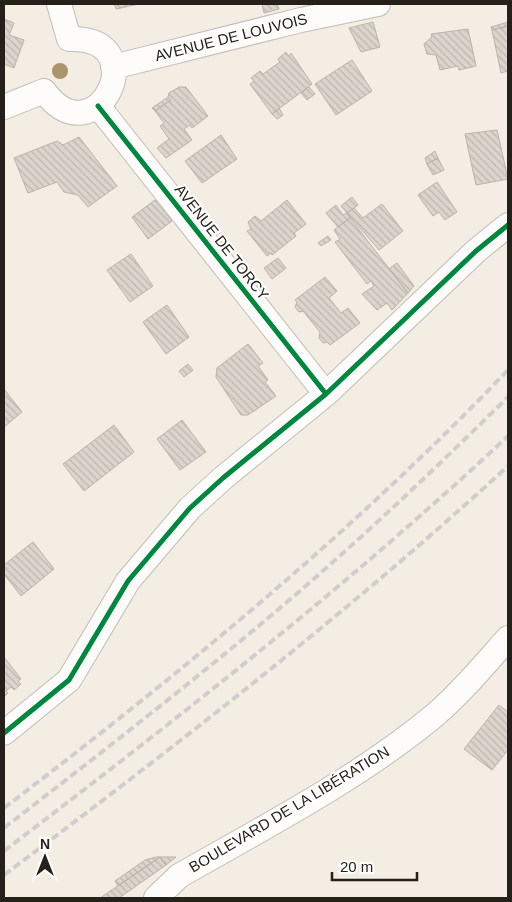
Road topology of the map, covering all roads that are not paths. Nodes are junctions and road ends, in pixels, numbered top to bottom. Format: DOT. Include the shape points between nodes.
graph roads {
  1 [pos="58,4"];
  2 [pos="378,4"];
  3 [pos="113,67"];
  4 [pos="98,106"];
  5 [pos="4,107"];
  6 [pos="508,225"];
  7 [pos="326,394"];
  8 [pos="508,638"];
  9 [pos="4,733"];
  10 [pos="156,898"];
  1 -- 3 [label="street" via="69,39 84,39 97,44"];
  2 -- 3 [label="street, AVENUE DE LOUVOIS"];
  3 -- 4 [label="street" via="112,89"];
  4 -- 5 [label="street" via="83,112 67,111 53,103 44,91"];
  4 -- 7 [label="street, AVENUE DE TORCY"];
  6 -- 7 [label="street" via="476,251"];
  7 -- 9 [label="street" via="190,508 128,581 69,680"];
  8 -- 10 [label="street, BOULEVARD DE LA LIBÉRATION" via="436,714 376,759 179,876"];
}
